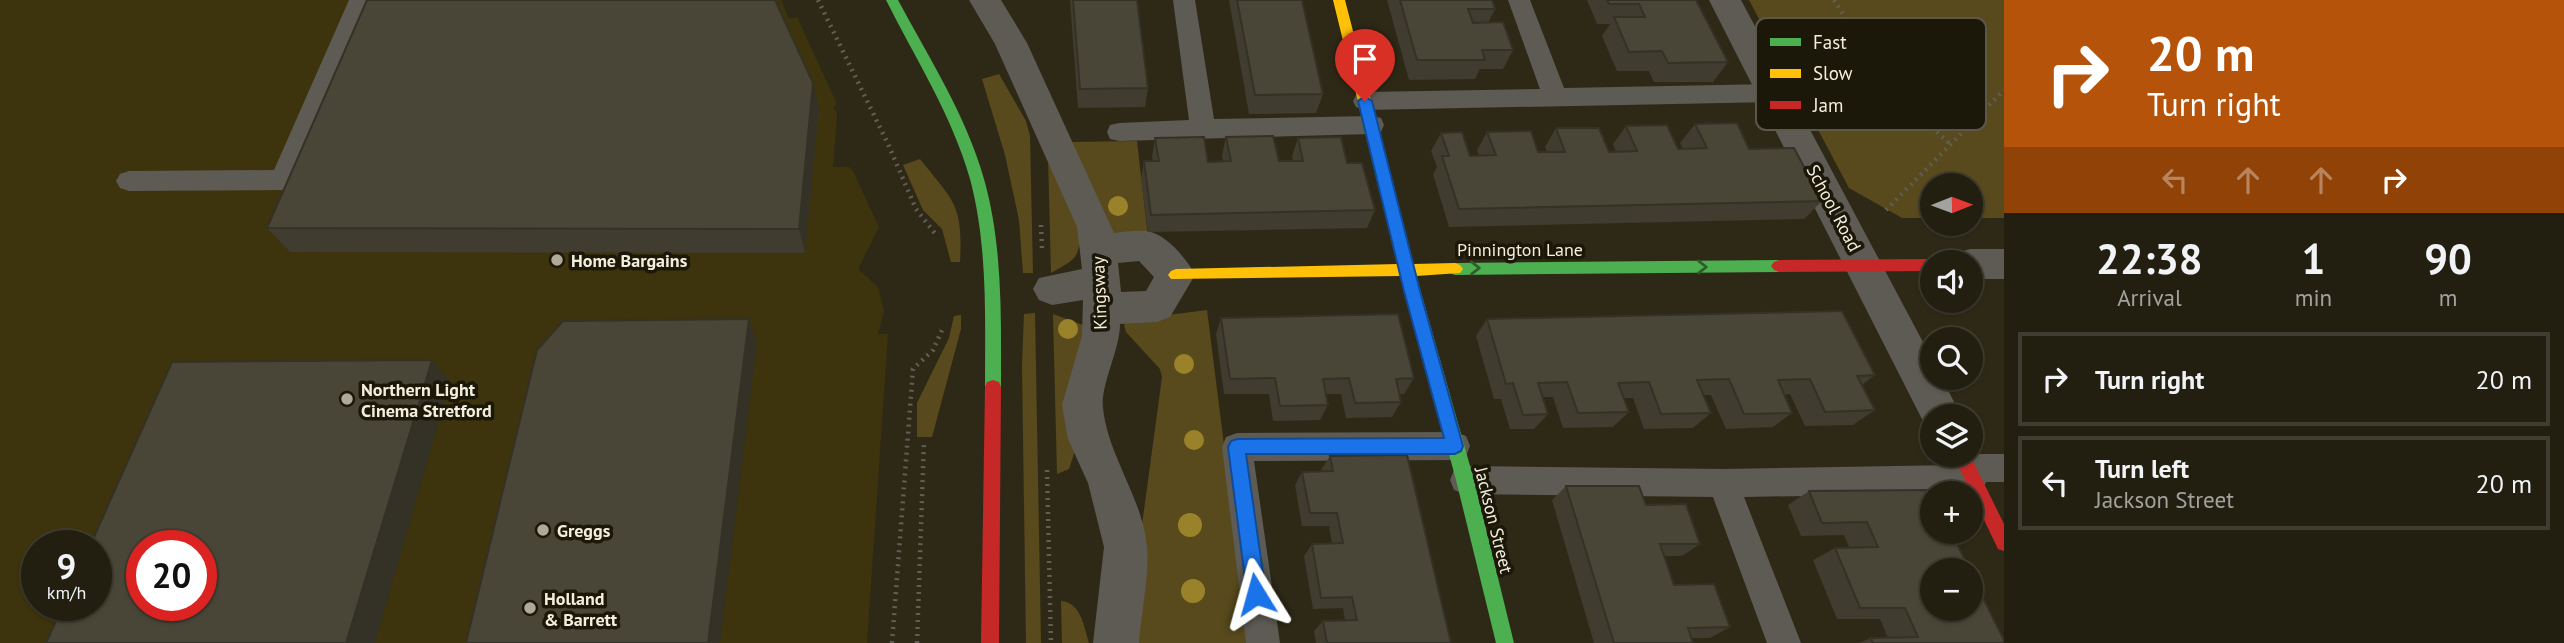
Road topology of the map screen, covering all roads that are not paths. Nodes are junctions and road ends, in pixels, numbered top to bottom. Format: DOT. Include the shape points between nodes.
graph roads {
  1 [pos="360,0"];
  2 [pos="892,0"];
  3 [pos="1184,0"];
  4 [pos="1339,0"];
  5 [pos="1519,0"];
  6 [pos="1725,0"];
  7 [pos="996,3"];
  8 [pos="1756,60"];
  9 [pos="1756,93"];
  10 [pos="1556,97"];
  11 [pos="1365,101"];
  12 [pos="1372,125"];
  13 [pos="1203,128"];
  14 [pos="1793,130"];
  15 [pos="1119,132"];
  16 [pos="130,181"];
  17 [pos="1983,264"];
  18 [pos="2004,264"];
  19 [pos="1920,265"];
  20 [pos="1865,266"];
  21 [pos="1406,268"];
  22 [pos="1176,275"];
  23 [pos="1101,280"];
  24 [pos="1052,289"];
  25 [pos="1935,404"];
  26 [pos="1455,446"];
  27 [pos="1967,467"];
  28 [pos="2004,468"];
  29 [pos="1465,480"];
  30 [pos="1723,484"];
  31 [pos="2004,543"];
  32 [pos="990,643"];
  33 [pos="1115,643"];
  34 [pos="1263,643"];
  35 [pos="1505,643"];
  36 [pos="1784,643"];
  1 -- 16 [label="lane" via="282,180"];
  2 -- 32 [label="street" via="964,141 986,225 993,336"];
  3 -- 13 [label="lane"];
  4 -- 11 [label="street, Jackson Street"];
  5 -- 10 [label="lane"];
  6 -- 8 [label="street, School Road"];
  7 -- 23 [label="street, Kingsway" via="1095,227"];
  9 -- 10 [label="lane"];
  10 -- 11 [label="lane"];
  11 -- 12 [label="street, Jackson Street"];
  12 -- 13 [label="lane"];
  12 -- 21 [label="street, Jackson Street"];
  13 -- 15 [label="lane"];
  14 -- 20 [label="street, School Road"];
  17 -- 18 [label="street"];
  19 -- 20 [label="street, Pinnington Lane"];
  21 -- 20 [label="street, Pinnington Lane, one-way"];
  20 -- 25 [label="street, School Road"];
  21 -- 22 [label="street, Pinnington Lane"];
  21 -- 26 [label="street, Jackson Street"];
  22 -- 23 [label="street" via="1157,306"];
  22 -- 23 [label="street" via="1147,246"];
  23 -- 24 [label="street"];
  23 -- 33 [label="street, Kingsway" via="1101,335 1082,405 1126,547"];
  26 -- 29 [label="street, Jackson Street"];
  26 -- 34 [label="lane" via="1237,447"];
  27 -- 28 [label="lane"];
  27 -- 30 [label="lane"];
  27 -- 31 [label="street"];
  29 -- 30 [label="lane"];
  29 -- 35 [label="street, Jackson Street"];
  30 -- 36 [label="lane"];
}
